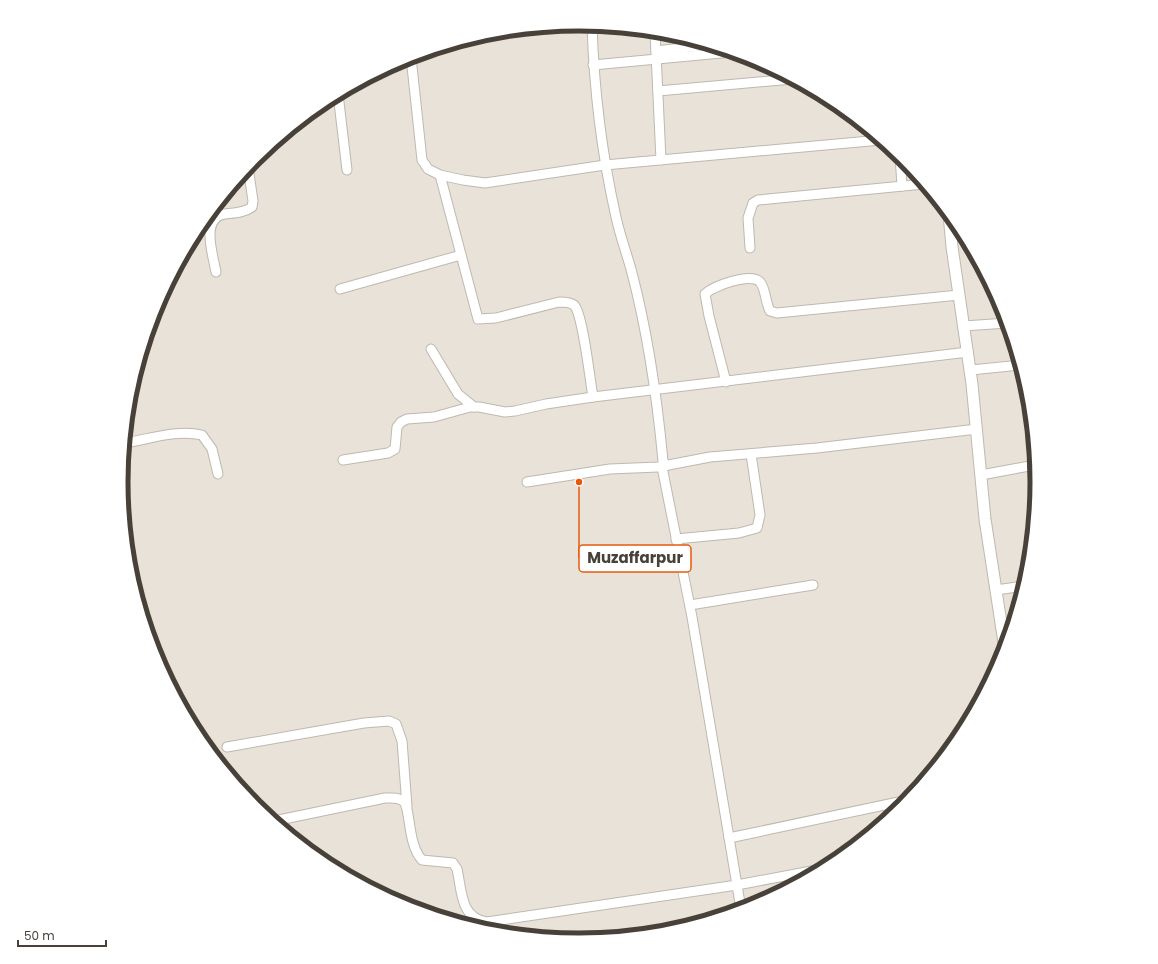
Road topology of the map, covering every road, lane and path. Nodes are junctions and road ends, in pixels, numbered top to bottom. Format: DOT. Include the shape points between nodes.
graph roads {
  1 [pos="592,31"];
  2 [pos="655,38"];
  3 [pos="699,47"];
  4 [pos="717,53"];
  5 [pos="656,56"];
  6 [pos="412,63"];
  7 [pos="593,65"];
  8 [pos="782,80"];
  9 [pos="658,91"];
  10 [pos="339,100"];
  11 [pos="873,141"];
  12 [pos="661,160"];
  13 [pos="605,165"];
  14 [pos="901,166"];
  15 [pos="347,170"];
  16 [pos="249,175"];
  17 [pos="440,175"];
  18 [pos="918,185"];
  19 [pos="902,186"];
  20 [pos="950,226"];
  21 [pos="750,248"];
  22 [pos="461,255"];
  23 [pos="216,272"];
  24 [pos="340,289"];
  25 [pos="959,295"];
  26 [pos="1001,324"];
  27 [pos="964,326"];
  28 [pos="431,348"];
  29 [pos="968,352"];
  30 [pos="1015,365"];
  31 [pos="971,370"];
  32 [pos="726,382"];
  33 [pos="656,390"];
  34 [pos="593,397"];
  35 [pos="474,407"];
  36 [pos="977,429"];
  37 [pos="130,442"];
  38 [pos="751,454"];
  39 [pos="344,460"];
  40 [pos="664,466"];
  41 [pos="1029,466"];
  42 [pos="218,474"];
  43 [pos="981,475"];
  44 [pos="527,482"];
  45 [pos="676,539"];
  46 [pos="813,585"];
  47 [pos="1017,587"];
  48 [pos="996,590"];
  49 [pos="690,605"];
  50 [pos="1003,636"];
  51 [pos="227,747"];
  52 [pos="896,802"];
  53 [pos="407,806"];
  54 [pos="281,820"];
  55 [pos="729,838"];
  56 [pos="805,872"];
  57 [pos="737,885"];
  58 [pos="740,903"];
  59 [pos="473,920"];
  60 [pos="483,922"];
  1 -- 7 [label="street"];
  2 -- 5 [label="street"];
  3 -- 5 [label="street"];
  4 -- 5 [label="street"];
  5 -- 7 [label="street"];
  5 -- 9 [label="street"];
  6 -- 17 [label="street" via="422,160 428,169"];
  7 -- 13 [label="street"];
  8 -- 9 [label="street"];
  9 -- 12 [label="street"];
  10 -- 15 [label="street"];
  11 -- 12 [label="street"];
  12 -- 13 [label="street"];
  13 -- 17 [label="street" via="485,183"];
  13 -- 33 [label="street" via="637,297"];
  14 -- 19 [label="street"];
  16 -- 23 [label="street" via="252,207 248,211 217,216 212,221 210,230"];
  17 -- 22 [label="street"];
  18 -- 19 [label="street"];
  19 -- 21 [label="street" via="758,200 752,203 748,218"];
  20 -- 25 [label="street"];
  22 -- 24 [label="street"];
  22 -- 34 [label="street" via="478,319 496,318 559,302 574,305 580,320"];
  25 -- 27 [label="street"];
  25 -- 32 [label="street" via="777,313 770,311 762,283 757,279 749,277 722,285 705,294"];
  26 -- 27 [label="street"];
  27 -- 29 [label="street"];
  28 -- 35 [label="street" via="458,394"];
  29 -- 31 [label="street"];
  29 -- 32 [label="street"];
  30 -- 31 [label="street"];
  31 -- 36 [label="street"];
  32 -- 33 [label="street"];
  33 -- 34 [label="street"];
  33 -- 40 [label="street"];
  34 -- 35 [label="street" via="505,412"];
  35 -- 39 [label="street" via="434,417 407,419 397,427 395,449 388,453"];
  36 -- 38 [label="street"];
  36 -- 43 [label="street"];
  37 -- 42 [label="street" via="192,432 202,435 212,449"];
  38 -- 40 [label="street" via="710,457"];
  38 -- 45 [label="street" via="760,515 757,528 739,533"];
  40 -- 44 [label="street" via="610,469"];
  40 -- 45 [label="street"];
  41 -- 43 [label="street"];
  43 -- 48 [label="street"];
  45 -- 49 [label="street"];
  46 -- 49 [label="street"];
  47 -- 48 [label="street"];
  48 -- 50 [label="street"];
  49 -- 55 [label="street"];
  51 -- 53 [label="street" via="388,721 396,724 402,741"];
  52 -- 55 [label="street"];
  53 -- 54 [label="street" via="396,798 385,798"];
  53 -- 59 [label="street" via="410,834 417,854 422,860 454,863 466,909"];
  55 -- 57 [label="street"];
  56 -- 57 [label="street"];
  57 -- 58 [label="street"];
  57 -- 60 [label="street"];
}
